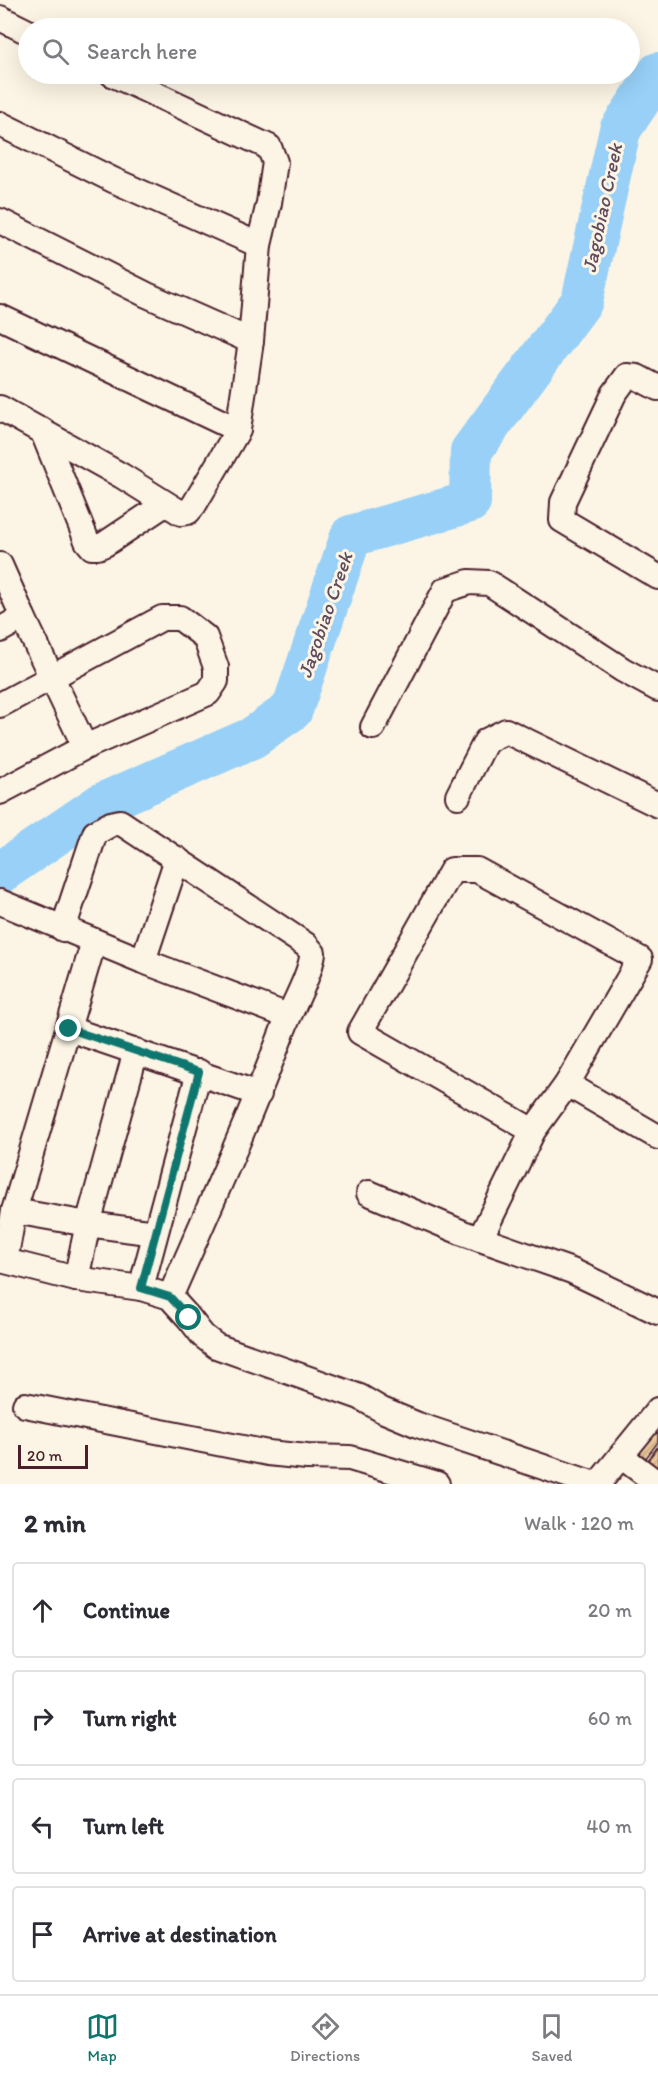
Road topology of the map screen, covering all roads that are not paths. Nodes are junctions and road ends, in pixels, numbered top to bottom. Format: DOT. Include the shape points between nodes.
graph roads {
  1 [pos="0,18"];
  2 [pos="18,27"];
  3 [pos="134,84"];
  4 [pos="0,124"];
  5 [pos="0,221"];
  6 [pos="259,245"];
  7 [pos="0,317"];
  8 [pos="251,341"];
  9 [pos="658,388"];
  10 [pos="0,408"];
  11 [pos="42,430"];
  12 [pos="238,430"];
  13 [pos="165,504"];
  14 [pos="0,565"];
  15 [pos="658,577"];
  16 [pos="23,618"];
  17 [pos="0,630"];
  18 [pos="52,676"];
  19 [pos="658,689"];
  20 [pos="0,705"];
  21 [pos="373,727"];
  22 [pos="85,747"];
  23 [pos="0,792"];
  24 [pos="458,796"];
  25 [pos="658,805"];
  26 [pos="177,859"];
  27 [pos="0,902"];
  28 [pos="63,929"];
  29 [pos="94,941"];
  30 [pos="143,961"];
  31 [pos="288,1016"];
  32 [pos="69,1029"];
  33 [pos="136,1051"];
  34 [pos="199,1072"];
  35 [pos="567,1084"];
  36 [pos="259,1094"];
  37 [pos="534,1131"];
  38 [pos="658,1137"];
  39 [pos="369,1193"];
  40 [pos="14,1210"];
  41 [pos="88,1224"];
  42 [pos="155,1233"];
  43 [pos="480,1239"];
  44 [pos="76,1279"];
  45 [pos="141,1288"];
  46 [pos="170,1297"];
  47 [pos="658,1312"];
  48 [pos="25,1406"];
  49 [pos="658,1410"];
  50 [pos="621,1456"];
  51 [pos="437,1484"];
  52 [pos="596,1484"];
  53 [pos="658,1484"];
  1 -- 2 [label="street"];
  3 -- 6 [label="street" via="269,147 275,162"];
  4 -- 6 [label="street"];
  5 -- 8 [label="street" via="147,295"];
  6 -- 8 [label="street"];
  7 -- 12 [label="street"];
  8 -- 12 [label="street"];
  9 -- 15 [label="street" via="627,376 614,394 563,502 562,520"];
  10 -- 11 [label="street"];
  11 -- 13 [label="street"];
  11 -- 13 [label="street" via="92,547 105,544"];
  12 -- 13 [label="street" via="194,506 181,513"];
  14 -- 16 [label="street"];
  16 -- 17 [label="street"];
  16 -- 18 [label="street"];
  18 -- 20 [label="street"];
  18 -- 22 [label="street"];
  18 -- 22 [label="street" via="162,618 180,618 205,637 216,667 216,681 208,693"];
  19 -- 21 [label="street" via="489,583 469,582 445,590"];
  22 -- 23 [label="street"];
  24 -- 25 [label="street" via="486,741 506,731"];
  26 -- 28 [label="street" via="120,822 102,828 93,839"];
  26 -- 30 [label="street"];
  26 -- 31 [label="street" via="313,953 312,964"];
  27 -- 28 [label="street"];
  28 -- 29 [label="street"];
  29 -- 30 [label="street"];
  29 -- 32 [label="street"];
  30 -- 31 [label="street"];
  31 -- 36 [label="street"];
  32 -- 33 [label="street"];
  32 -- 40 [label="street"];
  33 -- 34 [label="street"];
  33 -- 41 [label="street"];
  34 -- 36 [label="street"];
  34 -- 42 [label="street"];
  35 -- 37 [label="street"];
  35 -- 37 [label="street" via="640,959 477,870 452,870 360,1032"];
  35 -- 38 [label="street"];
  36 -- 46 [label="street"];
  37 -- 43 [label="street"];
  39 -- 43 [label="street"];
  40 -- 41 [label="street"];
  40 -- 44 [label="street" via="5,1261"];
  41 -- 42 [label="street"];
  41 -- 44 [label="street"];
  42 -- 45 [label="street"];
  43 -- 47 [label="street" via="572,1271"];
  44 -- 45 [label="street"];
  45 -- 46 [label="street"];
  46 -- 52 [label="street" via="216,1346 360,1397 418,1425"];
  48 -- 51 [label="street" via="268,1453 350,1458"];
  49 -- 50 [label="street"];
  50 -- 52 [label="street"];
  50 -- 53 [label="street"];
}
